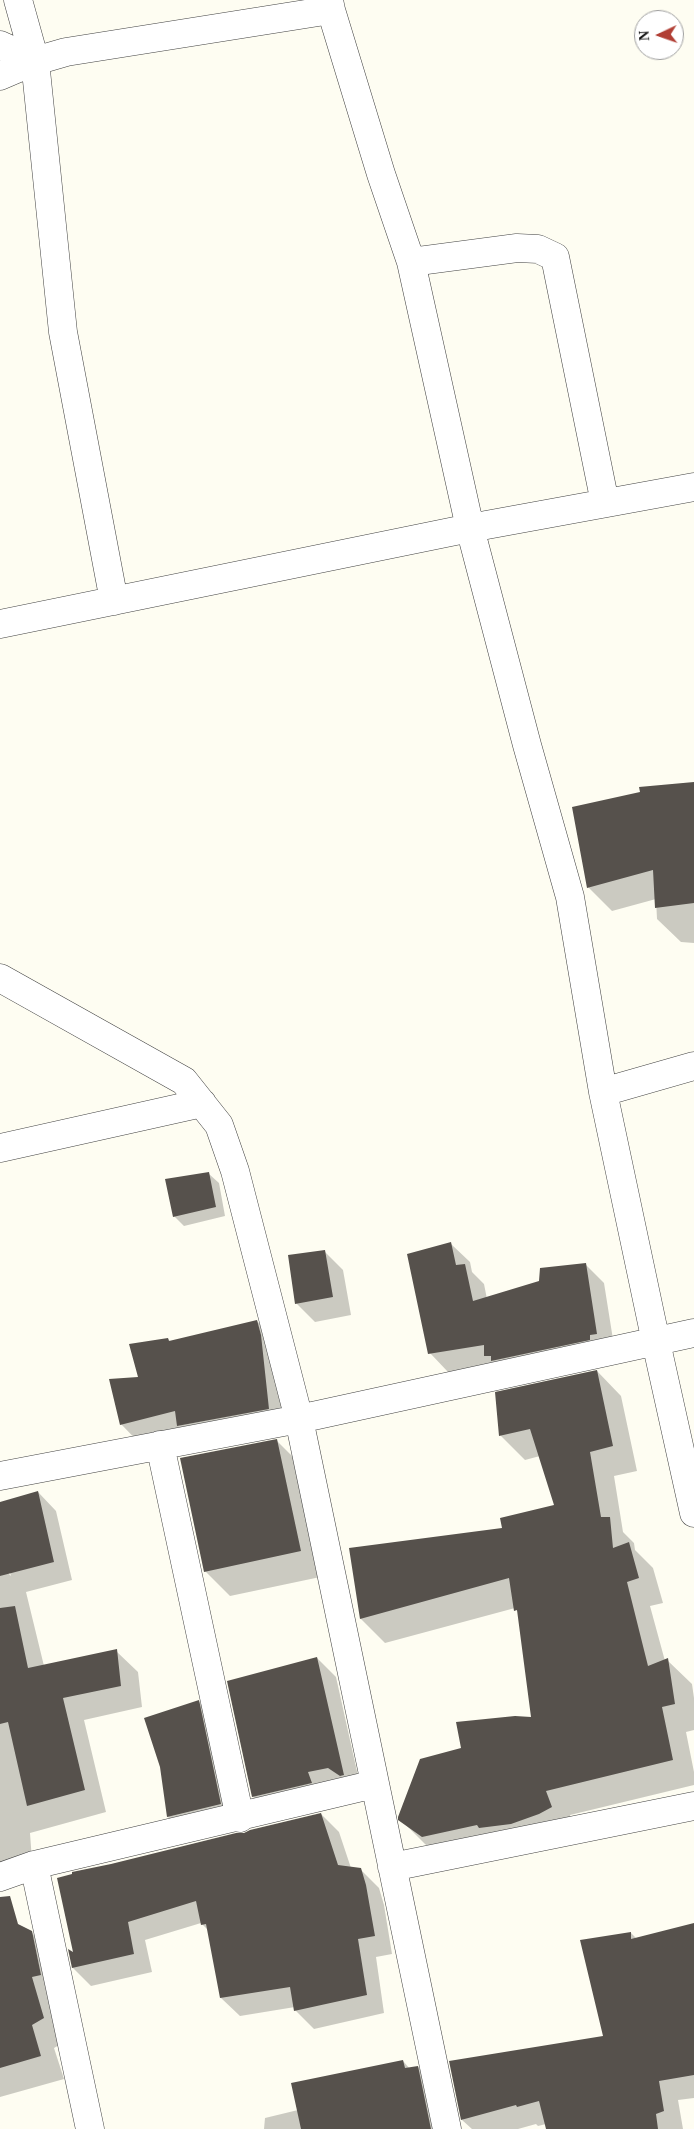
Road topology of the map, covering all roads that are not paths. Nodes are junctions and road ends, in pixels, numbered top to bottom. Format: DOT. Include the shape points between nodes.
graph roads {
  1 [pos="18,0"];
  2 [pos="330,5"];
  3 [pos="0,45"];
  4 [pos="35,60"];
  5 [pos="0,76"];
  6 [pos="411,262"];
  7 [pos="694,487"];
  8 [pos="605,503"];
  9 [pos="470,528"];
  10 [pos="114,601"];
  11 [pos="0,624"];
  12 [pos="0,978"];
  13 [pos="694,1066"];
  14 [pos="604,1092"];
  15 [pos="202,1103"];
  16 [pos="0,1148"];
  17 [pos="694,1333"];
  18 [pos="656,1342"];
  19 [pos="299,1419"];
  20 [pos="160,1445"];
  21 [pos="0,1476"];
  22 [pos="694,1513"];
  23 [pos="375,1784"];
  24 [pos="694,1806"];
  25 [pos="240,1818"];
  26 [pos="34,1865"];
  27 [pos="392,1867"];
  28 [pos="0,1877"];
  29 [pos="90,2129"];
  30 [pos="447,2129"];
  1 -- 4 [label="street"];
  2 -- 4 [label="street"];
  2 -- 6 [label="street"];
  3 -- 4 [label="street"];
  4 -- 5 [label="street"];
  4 -- 10 [label="street" via="63,332"];
  6 -- 8 [label="street" via="517,248 538,248 555,258"];
  6 -- 9 [label="street"];
  7 -- 8 [label="street"];
  8 -- 9 [label="street"];
  9 -- 10 [label="street"];
  9 -- 14 [label="street" via="570,897"];
  10 -- 11 [label="street"];
  12 -- 15 [label="street" via="184,1081"];
  13 -- 14 [label="street"];
  14 -- 18 [label="street"];
  15 -- 16 [label="street"];
  15 -- 19 [label="street" via="219,1125 235,1171"];
  17 -- 18 [label="street"];
  18 -- 19 [label="street"];
  18 -- 22 [label="street"];
  19 -- 20 [label="street"];
  19 -- 23 [label="street"];
  20 -- 21 [label="street"];
  20 -- 25 [label="street"];
  23 -- 25 [label="street"];
  23 -- 27 [label="street"];
  24 -- 27 [label="street"];
  25 -- 26 [label="street"];
  26 -- 28 [label="street"];
  26 -- 29 [label="street"];
  27 -- 30 [label="street"];
}
